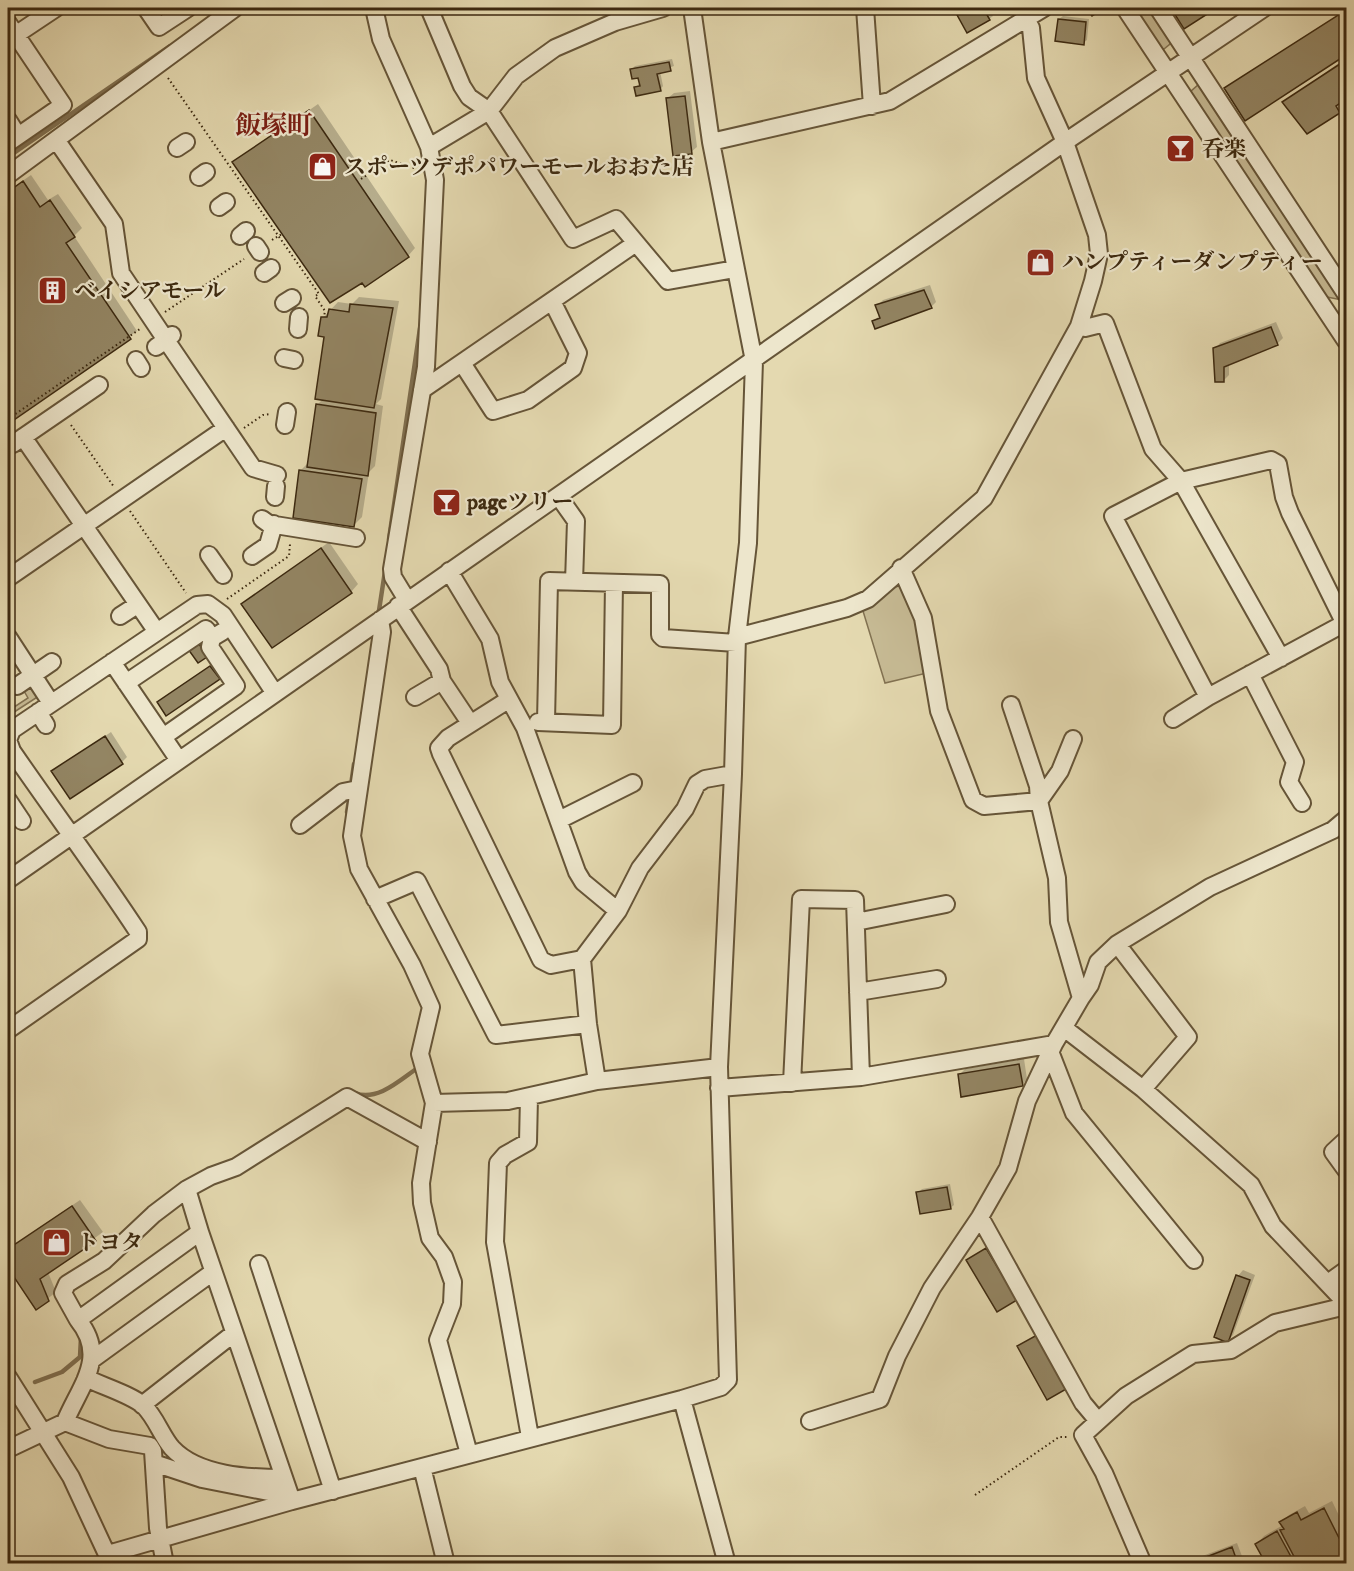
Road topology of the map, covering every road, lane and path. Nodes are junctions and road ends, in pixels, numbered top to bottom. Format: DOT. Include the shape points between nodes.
graph roads {
  1 [pos="146,8"];
  2 [pos="188,8"];
  3 [pos="233,8"];
  4 [pos="374,8"];
  5 [pos="429,8"];
  6 [pos="663,8"];
  7 [pos="692,8"];
  8 [pos="865,8"];
  9 [pos="1044,8"];
  10 [pos="1125,8"];
  11 [pos="1158,8"];
  12 [pos="1264,8"];
  13 [pos="46,10"];
  14 [pos="1026,19"];
  15 [pos="10,33"];
  16 [pos="1191,58"];
  17 [pos="158,63"];
  18 [pos="1169,74"];
  19 [pos="872,106"];
  20 [pos="489,111"];
  21 [pos="8,120"];
  22 [pos="13,139"];
  23 [pos="57,141"];
  24 [pos="711,142"];
  25 [pos="1065,142"];
  26 [pos="429,147"];
  27 [pos="415,170"];
  28 [pos="8,175"];
  29 [pos="361,179"];
  30 [pos="636,243"];
  31 [pos="735,269"];
  32 [pos="1347,294"];
  33 [pos="552,301"];
  34 [pos="324,317"];
  35 [pos="1079,326"];
  36 [pos="1344,332"];
  37 [pos="754,361"];
  38 [pos="462,363"];
  39 [pos="106,384"];
  40 [pos="422,390"];
  41 [pos="40,398"];
  42 [pos="8,419"];
  43 [pos="226,428"];
  44 [pos="1181,481"];
  45 [pos="276,486"];
  46 [pos="559,497"];
  47 [pos="83,526"];
  48 [pos="292,528"];
  49 [pos="356,538"];
  50 [pos="209,555"];
  51 [pos="252,556"];
  52 [pos="901,568"];
  53 [pos="449,571"];
  54 [pos="223,575"];
  55 [pos="8,578"];
  56 [pos="574,582"];
  57 [pos="614,583"];
  58 [pos="225,600"];
  59 [pos="403,603"];
  60 [pos="136,604"];
  61 [pos="120,616"];
  62 [pos="380,620"];
  63 [pos="1346,625"];
  64 [pos="230,626"];
  65 [pos="157,632"];
  66 [pos="8,637"];
  67 [pos="212,639"];
  68 [pos="736,640"];
  69 [pos="1281,658"];
  70 [pos="52,662"];
  71 [pos="112,662"];
  72 [pos="1250,674"];
  73 [pos="33,675"];
  74 [pos="442,681"];
  75 [pos="17,686"];
  76 [pos="125,688"];
  77 [pos="274,692"];
  78 [pos="415,697"];
  79 [pos="1208,697"];
  80 [pos="508,700"];
  81 [pos="1011,705"];
  82 [pos="45,713"];
  83 [pos="1173,719"];
  84 [pos="546,721"];
  85 [pos="470,723"];
  86 [pos="525,728"];
  87 [pos="156,732"];
  88 [pos="1073,739"];
  89 [pos="178,759"];
  90 [pos="734,774"];
  91 [pos="633,783"];
  92 [pos="358,789"];
  93 [pos="8,800"];
  94 [pos="1039,801"];
  95 [pos="1302,802"];
  96 [pos="1347,819"];
  97 [pos="559,820"];
  98 [pos="22,821"];
  99 [pos="300,825"];
  100 [pos="71,835"];
  101 [pos="8,880"];
  102 [pos="375,900"];
  103 [pos="946,904"];
  104 [pos="618,911"];
  105 [pos="856,921"];
  106 [pos="1117,944"];
  107 [pos="582,959"];
  108 [pos="937,980"];
  109 [pos="858,992"];
  110 [pos="1081,998"];
  111 [pos="588,1024"];
  112 [pos="1064,1028"];
  113 [pos="8,1030"];
  114 [pos="1053,1049"];
  115 [pos="718,1067"];
  116 [pos="861,1077"];
  117 [pos="597,1082"];
  118 [pos="792,1083"];
  119 [pos="719,1088"];
  120 [pos="1143,1089"];
  121 [pos="530,1097"];
  122 [pos="434,1104"];
  123 [pos="1347,1140"];
  124 [pos="428,1142"];
  125 [pos="1347,1170"];
  126 [pos="187,1190"];
  127 [pos="980,1217"];
  128 [pos="200,1232"];
  129 [pos="1194,1260"];
  130 [pos="259,1264"];
  131 [pos="1347,1270"];
  132 [pos="213,1272"];
  133 [pos="1328,1283"];
  134 [pos="1347,1304"];
  135 [pos="78,1320"];
  136 [pos="233,1334"];
  137 [pos="93,1359"];
  138 [pos="8,1377"];
  139 [pos="86,1378"];
  140 [pos="682,1399"];
  141 [pos="142,1405"];
  142 [pos="810,1421"];
  143 [pos="1098,1421"];
  144 [pos="65,1422"];
  145 [pos="45,1433"];
  146 [pos="1083,1435"];
  147 [pos="530,1437"];
  148 [pos="8,1449"];
  149 [pos="470,1454"];
  150 [pos="154,1462"];
  151 [pos="422,1467"];
  152 [pos="289,1491"];
  153 [pos="333,1491"];
  154 [pos="975,1495"];
  155 [pos="161,1539"];
  156 [pos="110,1559"];
  157 [pos="165,1563"];
  158 [pos="446,1563"];
  159 [pos="727,1563"];
  160 [pos="1143,1563"];
  1 -- 2 [label="street" via="159,27"];
  3 -- 17 [label="street"];
  4 -- 26 [label="street" via="381,39"];
  5 -- 20 [label="street" via="462,86 469,97"];
  6 -- 20 [label="street" via="615,22 555,48 516,76"];
  7 -- 24 [label="street"];
  8 -- 19 [label="street"];
  9 -- 14 [label="street"];
  10 -- 18 [label="street"];
  11 -- 16 [label="street"];
  12 -- 16 [label="street"];
  13 -- 15 [label="street"];
  14 -- 19 [label="street" via="890,101"];
  14 -- 25 [label="street" via="1031,28 1036,78"];
  15 -- 22 [label="street" via="63,105"];
  16 -- 18 [label="street"];
  16 -- 32 [label="street"];
  17 -- 23 [label="street"];
  17 -- 34 [label="path" via="319,294 315,296 325,311"];
  18 -- 25 [label="street"];
  18 -- 36 [label="street"];
  19 -- 24 [label="street"];
  20 -- 26 [label="street"];
  20 -- 30 [label="street" via="573,239 616,219"];
  21 -- 22 [label="street"];
  23 -- 28 [label="street"];
  23 -- 43 [label="street" via="83,169 121,229 127,269 165,340 190,367"];
  24 -- 31 [label="street"];
  25 -- 35 [label="street" via="1097,235 1099,254"];
  25 -- 37 [label="street"];
  26 -- 40 [label="street" via="435,180 435,224"];
  27 -- 29 [label="path" via="390,160"];
  30 -- 31 [label="street" via="668,281"];
  30 -- 33 [label="street"];
  31 -- 37 [label="street"];
  33 -- 38 [label="street"];
  33 -- 38 [label="street" via="578,354 573,368 528,400 493,411"];
  35 -- 44 [label="street" via="1105,323 1153,449"];
  35 -- 52 [label="street" via="984,498"];
  37 -- 46 [label="street"];
  37 -- 68 [label="street" via="748,543"];
  38 -- 40 [label="street"];
  39 -- 47 [label="street" via="48,426 18,440"];
  40 -- 59 [label="street" via="392,569"];
  41 -- 42 [label="path"];
  43 -- 45 [label="street" via="253,468"];
  43 -- 47 [label="street"];
  44 -- 63 [label="street" via="1271,460 1278,464 1290,513"];
  44 -- 69 [label="street"];
  44 -- 79 [label="street" via="1113,516"];
  46 -- 53 [label="street"];
  46 -- 56 [label="street" via="576,521"];
  47 -- 55 [label="street"];
  47 -- 60 [label="street"];
  48 -- 49 [label="street"];
  48 -- 51 [label="street" via="264,521 268,544"];
  48 -- 58 [label="path" via="289,556"];
  50 -- 54 [label="street"];
  52 -- 68 [label="street" via="868,599"];
  52 -- 94 [label="street" via="922,618 939,711 973,800 984,806"];
  53 -- 59 [label="street"];
  53 -- 80 [label="street" via="490,639"];
  56 -- 57 [label="street"];
  56 -- 84 [label="street" via="549,581"];
  57 -- 68 [label="street" via="660,584 663,638"];
  57 -- 84 [label="street" via="612,725"];
  59 -- 62 [label="street"];
  59 -- 74 [label="street"];
  60 -- 61 [label="street"];
  60 -- 65 [label="street"];
  62 -- 77 [label="street"];
  62 -- 92 [label="street" via="382,632"];
  63 -- 69 [label="street"];
  64 -- 65 [label="street" via="208,604 197,605"];
  64 -- 67 [label="street"];
  64 -- 77 [label="street"];
  65 -- 71 [label="street"];
  66 -- 73 [label="street"];
  67 -- 76 [label="street" via="206,629"];
  67 -- 87 [label="street" via="210,647 236,686"];
  68 -- 90 [label="street"];
  69 -- 72 [label="street"];
  70 -- 73 [label="street"];
  71 -- 76 [label="street"];
  71 -- 82 [label="street"];
  72 -- 79 [label="street"];
  72 -- 95 [label="street" via="1295,762 1289,782"];
  73 -- 75 [label="street"];
  73 -- 82 [label="street"];
  74 -- 78 [label="street"];
  74 -- 85 [label="street"];
  76 -- 87 [label="street"];
  77 -- 89 [label="street"];
  79 -- 83 [label="street"];
  80 -- 85 [label="street"];
  80 -- 86 [label="street"];
  81 -- 94 [label="street" via="1038,786"];
  82 -- 100 [label="street" via="12,730 8,740"];
  84 -- 86 [label="street" via="528,723"];
  85 -- 107 [label="street" via="442,742 441,754 541,960 551,965"];
  86 -- 97 [label="street"];
  87 -- 89 [label="street"];
  88 -- 94 [label="street" via="1060,771"];
  89 -- 100 [label="street"];
  90 -- 104 [label="street" via="698,784 685,809 639,868"];
  90 -- 115 [label="street"];
  91 -- 97 [label="street"];
  92 -- 99 [label="street" via="343,792"];
  92 -- 102 [label="street" via="352,836 354,852"];
  93 -- 98 [label="street"];
  94 -- 110 [label="street" via="1057,878 1059,922"];
  96 -- 106 [label="street" via="1333,830 1210,887"];
  97 -- 104 [label="street" via="579,876"];
  100 -- 101 [label="street"];
  100 -- 113 [label="street" via="138,932 138,939"];
  102 -- 111 [label="street" via="417,881 496,1035"];
  102 -- 122 [label="street" via="429,999 430,1015 420,1054"];
  103 -- 105 [label="street"];
  104 -- 107 [label="street"];
  105 -- 109 [label="street"];
  105 -- 118 [label="street" via="855,900 801,899"];
  106 -- 110 [label="street" via="1098,962"];
  106 -- 120 [label="street" via="1188,1037"];
  107 -- 111 [label="street"];
  108 -- 109 [label="street"];
  109 -- 116 [label="street"];
  110 -- 112 [label="street"];
  111 -- 117 [label="street"];
  112 -- 114 [label="street"];
  112 -- 120 [label="street"];
  114 -- 116 [label="street"];
  114 -- 127 [label="street" via="1027,1101 1008,1168"];
  114 -- 129 [label="street" via="1074,1113"];
  115 -- 117 [label="street"];
  115 -- 119 [label="street"];
  116 -- 118 [label="street"];
  117 -- 121 [label="street"];
  118 -- 119 [label="street"];
  119 -- 140 [label="street" via="729,1373 721,1387"];
  120 -- 133 [label="street" via="1251,1185 1273,1226"];
  121 -- 122 [label="street"];
  121 -- 147 [label="street" via="528,1142 505,1155 496,1170 495,1242"];
  122 -- 124 [label="street"];
  123 -- 125 [label="street" via="1333,1152"];
  124 -- 126 [label="street" via="347,1097 236,1167"];
  124 -- 149 [label="street" via="422,1203 430,1238 450,1270 454,1295 438,1340"];
  126 -- 128 [label="street"];
  126 -- 135 [label="street" via="154,1214 104,1261 67,1284 63,1293"];
  127 -- 142 [label="street" via="932,1287 880,1399"];
  127 -- 143 [label="street" via="1083,1403"];
  128 -- 132 [label="street"];
  128 -- 135 [label="street"];
  130 -- 153 [label="street"];
  131 -- 133 [label="street"];
  132 -- 136 [label="street"];
  132 -- 137 [label="street"];
  133 -- 134 [label="street"];
  134 -- 143 [label="street" via="1275,1323 1231,1350 1193,1354 1126,1396"];
  135 -- 137 [label="street" via="88,1332"];
  136 -- 141 [label="street"];
  136 -- 152 [label="street"];
  137 -- 139 [label="street"];
  138 -- 145 [label="street"];
  139 -- 141 [label="street"];
  139 -- 144 [label="street"];
  140 -- 147 [label="street"];
  140 -- 159 [label="street"];
  141 -- 152 [label="street" via="171,1446 195,1465"];
  143 -- 146 [label="street"];
  144 -- 145 [label="street"];
  144 -- 150 [label="street" via="109,1438 150,1446"];
  145 -- 148 [label="street"];
  145 -- 156 [label="street"];
  146 -- 154 [label="path" via="1059,1437"];
  146 -- 160 [label="street"];
  147 -- 149 [label="street"];
  149 -- 151 [label="street"];
  150 -- 152 [label="street" via="202,1479 279,1494"];
  150 -- 155 [label="street"];
  151 -- 153 [label="street"];
  151 -- 158 [label="street"];
  152 -- 153 [label="street"];
  152 -- 155 [label="street"];
  155 -- 156 [label="street"];
  155 -- 157 [label="street"];
}
